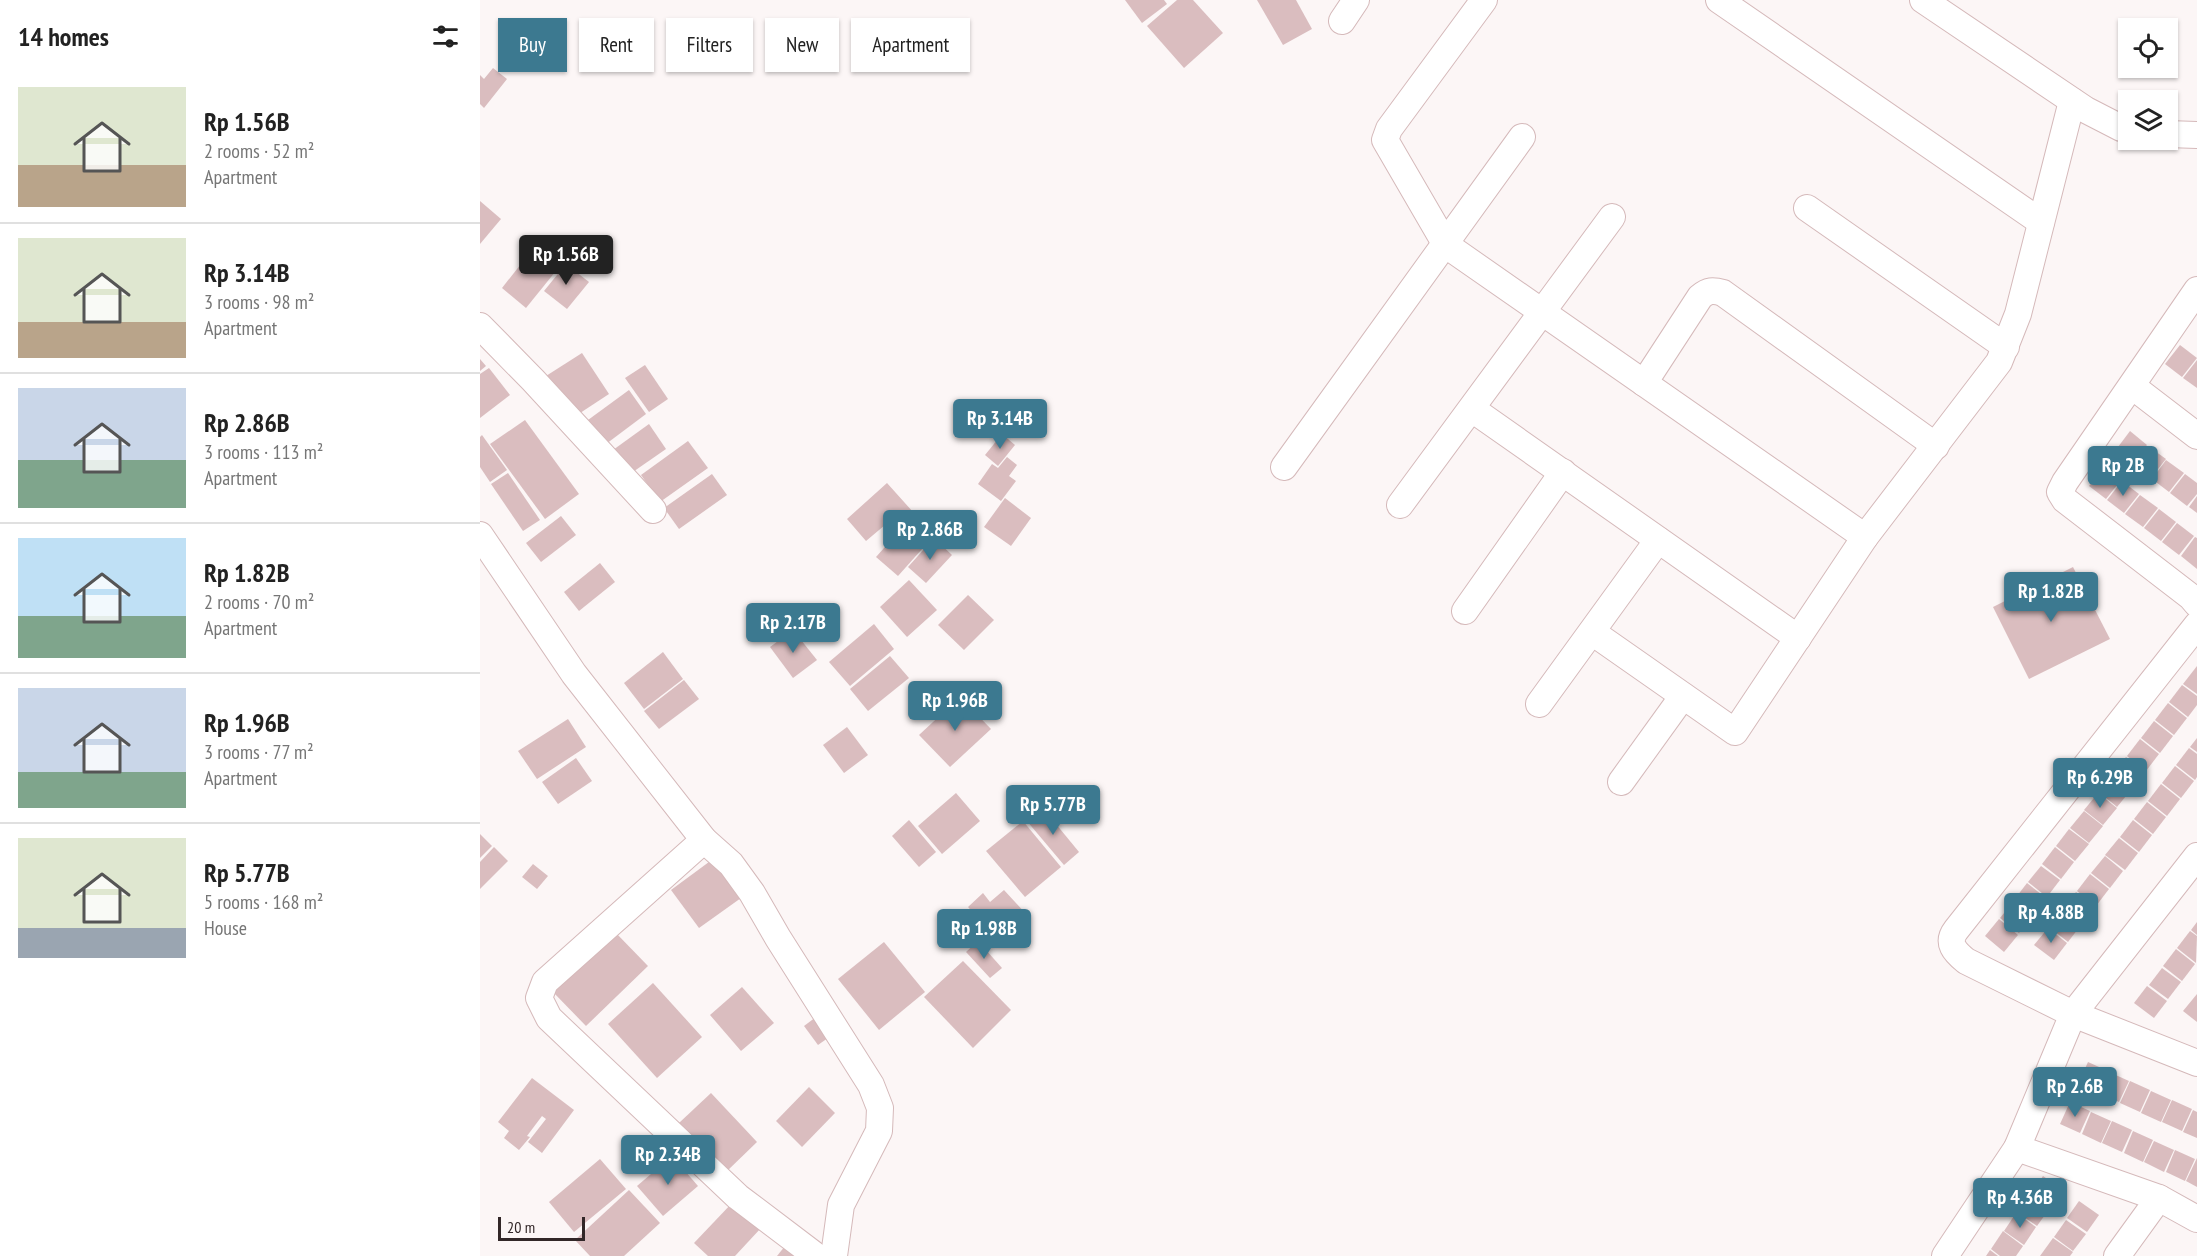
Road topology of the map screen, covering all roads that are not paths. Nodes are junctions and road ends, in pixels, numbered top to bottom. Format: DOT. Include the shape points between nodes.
graph roads {
  1 [pos="1356,0"];
  2 [pos="1484,0"];
  3 [pos="1719,0"];
  4 [pos="1923,0"];
  5 [pos="1342,21"];
  6 [pos="2072,101"];
  7 [pos="2118,126"];
  8 [pos="2178,134"];
  9 [pos="2197,135"];
  10 [pos="1522,137"];
  11 [pos="1807,208"];
  12 [pos="1612,217"];
  13 [pos="2042,222"];
  14 [pos="1446,245"];
  15 [pos="2197,290"];
  16 [pos="1543,312"];
  17 [pos="480,326"];
  18 [pos="2006,347"];
  19 [pos="1644,383"];
  20 [pos="2132,386"];
  21 [pos="1472,409"];
  22 [pos="2197,436"];
  23 [pos="1936,446"];
  24 [pos="1284,467"];
  25 [pos="1563,472"];
  26 [pos="1400,505"];
  27 [pos="653,510"];
  28 [pos="480,535"];
  29 [pos="1864,537"];
  30 [pos="1659,540"];
  31 [pos="2197,604"];
  32 [pos="1465,611"];
  33 [pos="2197,625"];
  34 [pos="1592,632"];
  35 [pos="1798,638"];
  36 [pos="1683,696"];
  37 [pos="1539,704"];
  38 [pos="1621,782"];
  39 [pos="704,840"];
  40 [pos="2197,856"];
  41 [pos="2073,1014"];
  42 [pos="2197,1063"];
  43 [pos="2017,1148"];
  44 [pos="2158,1198"];
  45 [pos="2197,1219"];
  46 [pos="816,1256"];
  47 [pos="834,1256"];
  48 [pos="1945,1256"];
  49 [pos="2117,1256"];
  1 -- 5 [label="street"];
  2 -- 14 [label="street" via="1389,129 1385,140"];
  3 -- 13 [label="street"];
  4 -- 6 [label="street"];
  6 -- 7 [label="street"];
  6 -- 13 [label="street"];
  8 -- 9 [label="street"];
  10 -- 14 [label="street"];
  11 -- 18 [label="street"];
  12 -- 16 [label="street"];
  13 -- 18 [label="street"];
  14 -- 16 [label="street"];
  14 -- 24 [label="street"];
  15 -- 20 [label="street"];
  16 -- 19 [label="street"];
  16 -- 21 [label="street"];
  17 -- 27 [label="street"];
  18 -- 23 [label="street"];
  19 -- 23 [label="street" via="1700,297 1713,290 1723,293"];
  19 -- 29 [label="street"];
  20 -- 22 [label="street"];
  20 -- 31 [label="street" via="2062,487 2061,497"];
  21 -- 25 [label="street"];
  21 -- 26 [label="street"];
  23 -- 29 [label="street"];
  25 -- 30 [label="street"];
  25 -- 32 [label="street"];
  28 -- 39 [label="street" via="574,674"];
  29 -- 35 [label="street"];
  30 -- 34 [label="street"];
  30 -- 35 [label="street"];
  33 -- 41 [label="street" via="1952,935 1954,949 1966,961"];
  34 -- 36 [label="street"];
  34 -- 37 [label="street"];
  35 -- 36 [label="street" via="1734,732"];
  36 -- 38 [label="street"];
  39 -- 46 [label="street" via="545,982 539,998 549,1018 738,1197"];
  39 -- 47 [label="street" via="731,864 752,893 871,1085 880,1108 879,1131 841,1205"];
  40 -- 41 [label="street"];
  41 -- 42 [label="street"];
  41 -- 43 [label="street"];
  43 -- 44 [label="street"];
  43 -- 48 [label="street"];
  44 -- 45 [label="street"];
  44 -- 49 [label="street"];
}
